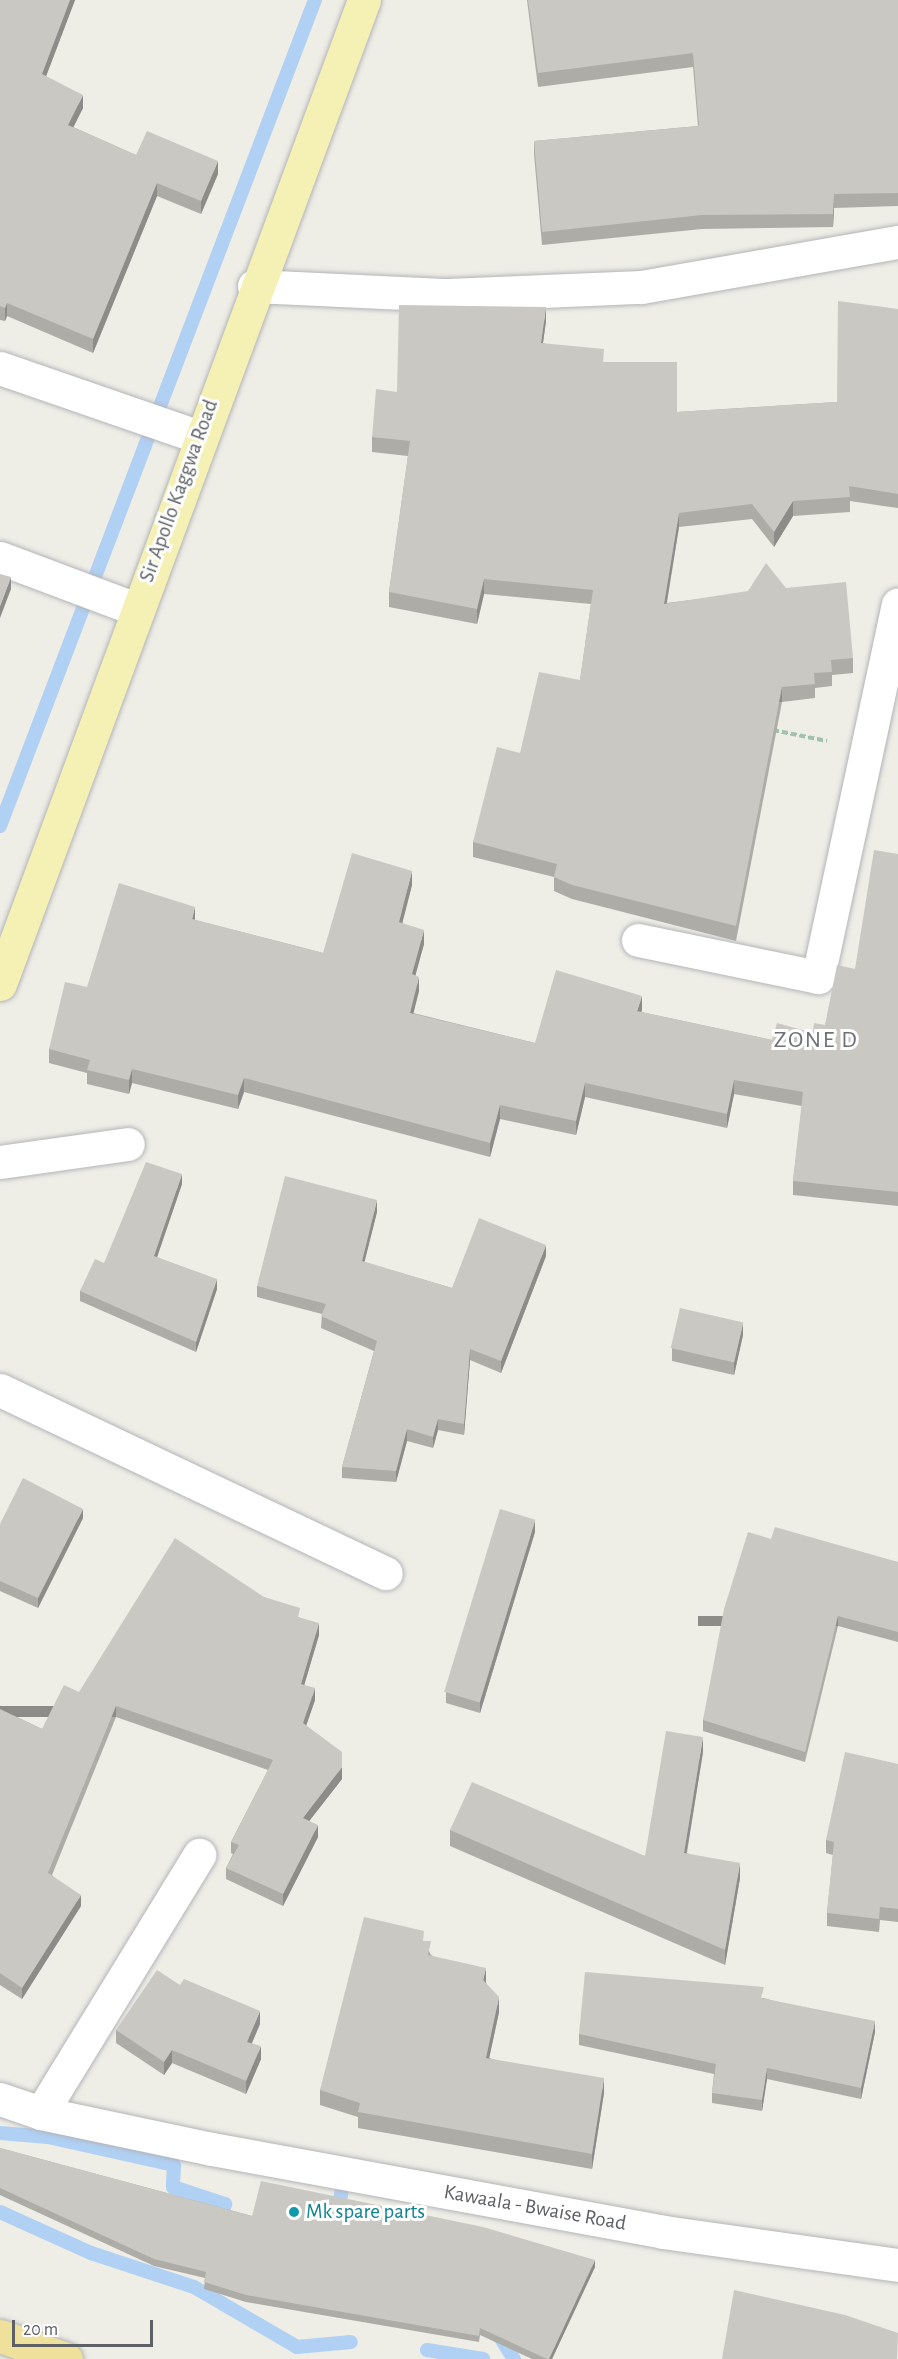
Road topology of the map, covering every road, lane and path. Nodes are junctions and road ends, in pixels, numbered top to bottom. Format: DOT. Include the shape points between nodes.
graph roads {
  1 [pos="364,0"];
  2 [pos="898,242"];
  3 [pos="254,286"];
  4 [pos="0,369"];
  5 [pos="199,437"];
  6 [pos="0,558"];
  7 [pos="898,604"];
  8 [pos="136,609"];
  9 [pos="764,729"];
  10 [pos="867,748"];
  11 [pos="638,940"];
  12 [pos="0,984"];
  13 [pos="128,1144"];
  14 [pos="0,1162"];
  15 [pos="0,1390"];
  16 [pos="386,1573"];
  17 [pos="199,1855"];
  18 [pos="0,2099"];
  19 [pos="42,2113"];
  20 [pos="898,2265"];
  21 [pos="0,2336"];
  22 [pos="66,2359"];
  1 -- 3 [label="main road, Sir Apollo Kaggwa Road"];
  2 -- 3 [label="street" via="642,287 448,295"];
  3 -- 5 [label="main road, Sir Apollo Kaggwa Road"];
  4 -- 5 [label="street"];
  5 -- 8 [label="main road, Sir Apollo Kaggwa Road"];
  6 -- 8 [label="street"];
  7 -- 10 [label="street"];
  8 -- 12 [label="main road, Sir Apollo Kaggwa Road"];
  9 -- 10 [label="path"];
  10 -- 11 [label="street" via="818,977"];
  13 -- 14 [label="street"];
  15 -- 16 [label="street"];
  17 -- 19 [label="street"];
  18 -- 19 [label="street, Kawaala - Bwaise Road"];
  19 -- 20 [label="street, Kawaala - Bwaise Road" via="663,2232"];
  21 -- 22 [label="highway"];
}
